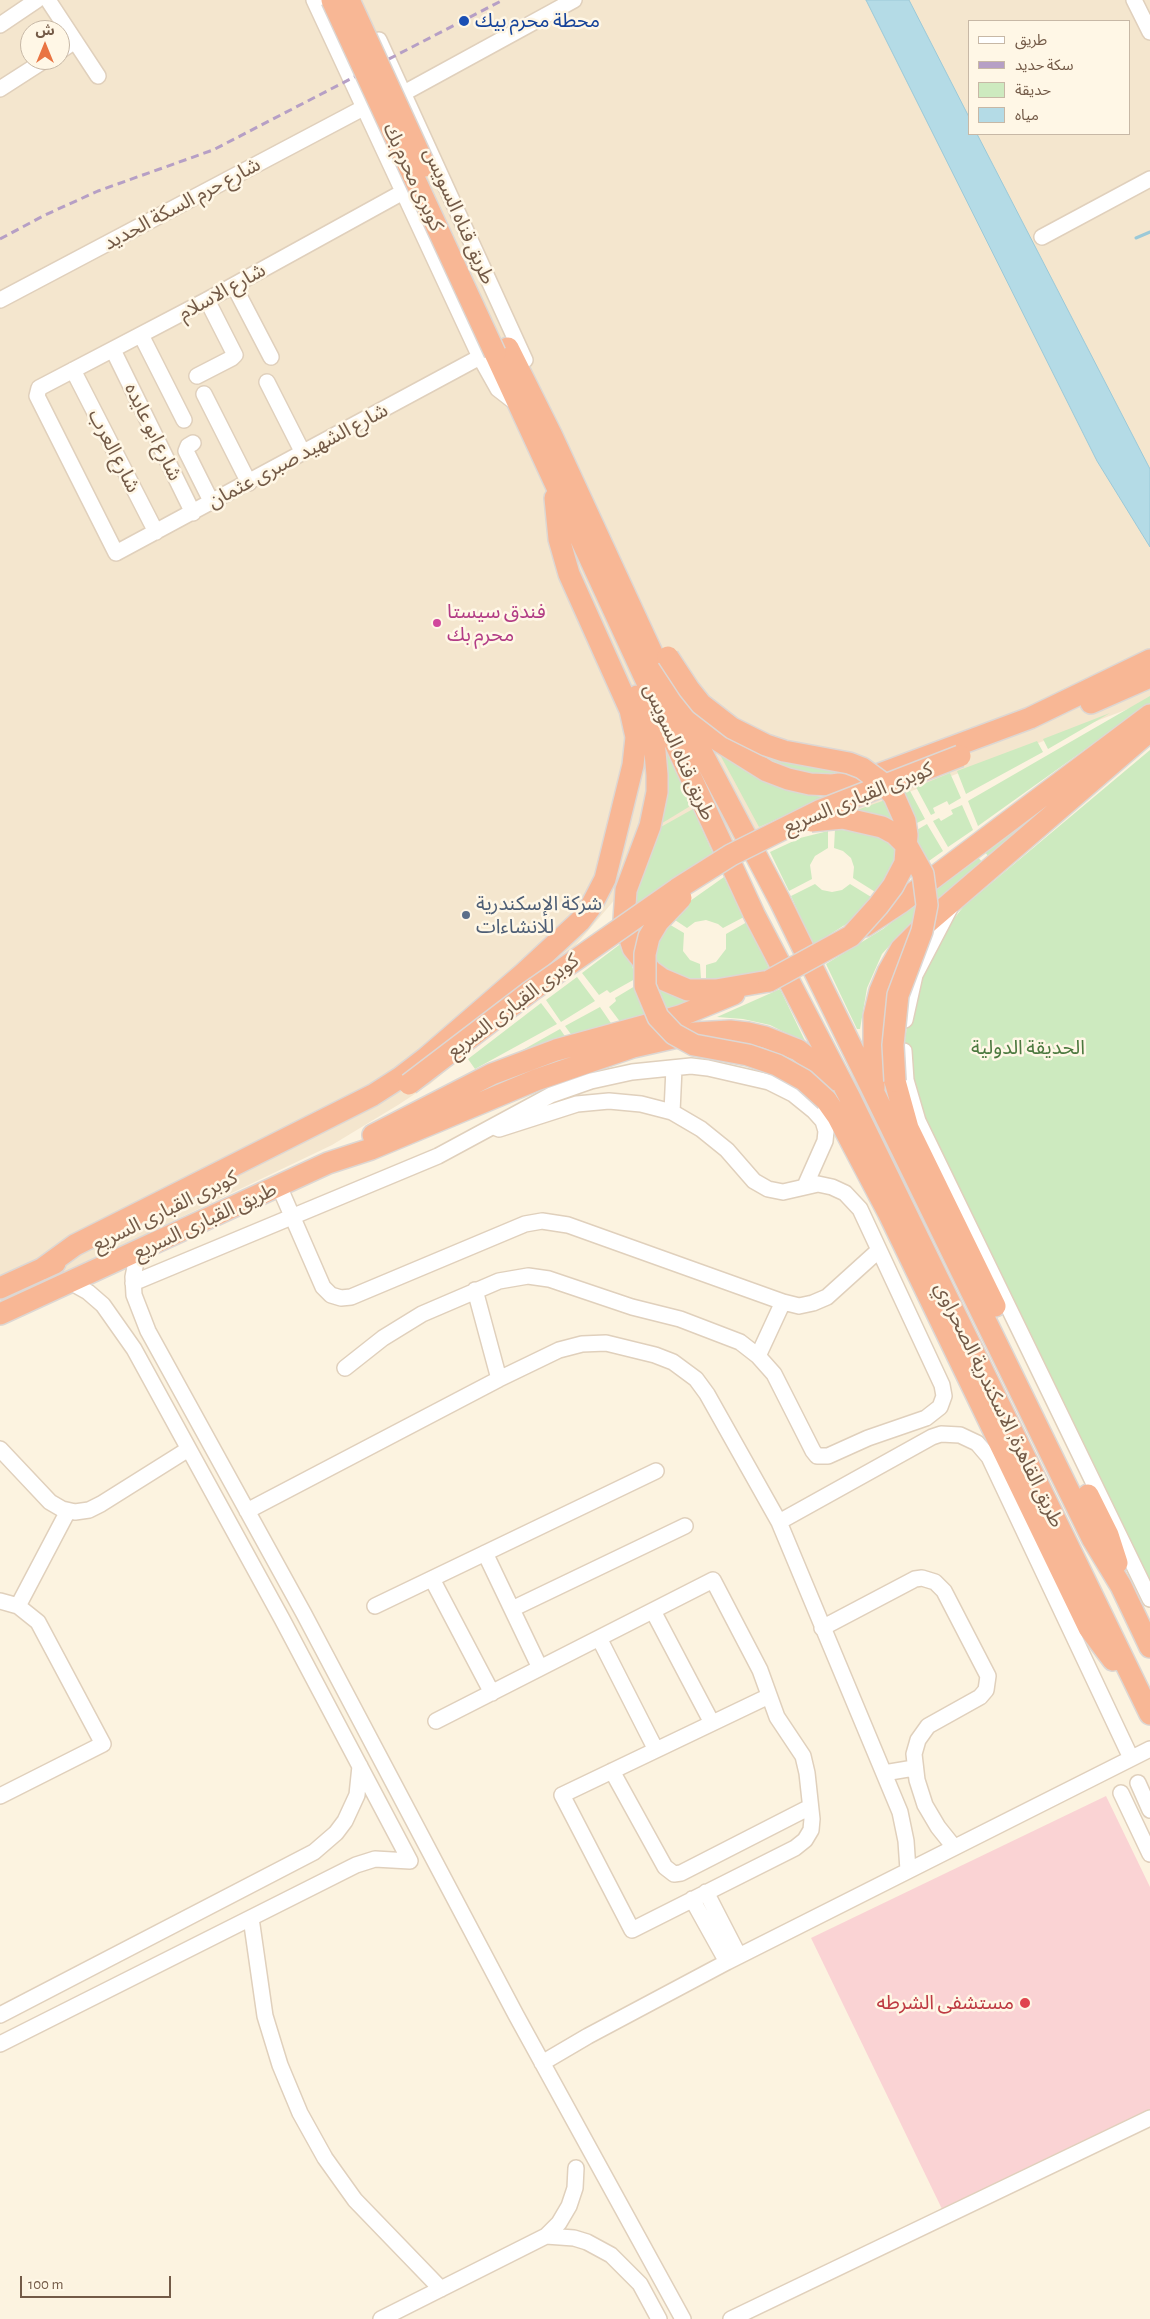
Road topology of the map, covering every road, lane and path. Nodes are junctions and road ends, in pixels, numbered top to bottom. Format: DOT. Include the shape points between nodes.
graph roads {
  1 [pos="37,0"];
  2 [pos="48,0"];
  3 [pos="314,0"];
  4 [pos="332,0"];
  5 [pos="349,0"];
  6 [pos="359,0"];
  7 [pos="574,0"];
  8 [pos="1134,0"];
  9 [pos="0,25"];
  10 [pos="1150,32"];
  11 [pos="75,41"];
  12 [pos="70,44"];
  13 [pos="29,70"];
  14 [pos="98,76"];
  15 [pos="0,89"];
  16 [pos="404,93"];
  17 [pos="365,108"];
  18 [pos="1150,179"];
  19 [pos="403,192"];
  20 [pos="1042,237"];
  21 [pos="234,286"];
  22 [pos="0,300"];
  23 [pos="208,300"];
  24 [pos="141,335"];
  25 [pos="113,350"];
  26 [pos="494,353"];
  27 [pos="271,357"];
  28 [pos="73,370"];
  29 [pos="197,376"];
  30 [pos="267,382"];
  31 [pos="204,394"];
  32 [pos="184,420"];
  33 [pos="551,434"];
  34 [pos="193,443"];
  35 [pos="303,453"];
  36 [pos="248,483"];
  37 [pos="554,484"];
  38 [pos="212,503"];
  39 [pos="584,508"];
  40 [pos="192,513"];
  41 [pos="557,521"];
  42 [pos="156,532"];
  43 [pos="116,553"];
  44 [pos="1150,660"];
  45 [pos="1150,678"];
  46 [pos="671,694"];
  47 [pos="1150,715"];
  48 [pos="1150,731"];
  49 [pos="792,823"];
  50 [pos="702,872"];
  51 [pos="957,897"];
  52 [pos="851,936"];
  53 [pos="768,981"];
  54 [pos="674,1068"];
  55 [pos="874,1095"];
  56 [pos="849,1096"];
  57 [pos="672,1112"];
  58 [pos="494,1127"];
  59 [pos="328,1164"];
  60 [pos="279,1186"];
  61 [pos="805,1186"];
  62 [pos="292,1216"];
  63 [pos="879,1250"];
  64 [pos="138,1252"];
  65 [pos="42,1269"];
  66 [pos="70,1282"];
  67 [pos="133,1284"];
  68 [pos="0,1288"];
  69 [pos="475,1290"];
  70 [pos="783,1302"];
  71 [pos="0,1314"];
  72 [pos="758,1356"];
  73 [pos="345,1368"];
  74 [pos="499,1379"];
  75 [pos="0,1449"];
  76 [pos="188,1450"];
  77 [pos="656,1471"];
  78 [pos="68,1511"];
  79 [pos="247,1511"];
  80 [pos="779,1522"];
  81 [pos="685,1526"];
  82 [pos="485,1554"];
  83 [pos="432,1579"];
  84 [pos="1121,1586"];
  85 [pos="1150,1599"];
  86 [pos="0,1601"];
  87 [pos="18,1606"];
  88 [pos="375,1606"];
  89 [pos="512,1609"];
  90 [pos="653,1611"];
  91 [pos="822,1628"];
  92 [pos="599,1638"];
  93 [pos="1150,1647"];
  94 [pos="540,1668"];
  95 [pos="1126,1668"];
  96 [pos="492,1693"];
  97 [pos="769,1696"];
  98 [pos="1150,1714"];
  99 [pos="436,1721"];
  100 [pos="712,1723"];
  101 [pos="1150,1749"];
  102 [pos="656,1750"];
  103 [pos="1131,1758"];
  104 [pos="360,1766"];
  105 [pos="914,1768"];
  106 [pos="612,1771"];
  107 [pos="884,1774"];
  108 [pos="1138,1783"];
  109 [pos="1121,1793"];
  110 [pos="0,1796"];
  111 [pos="810,1807"];
  112 [pos="1150,1810"];
  113 [pos="954,1847"];
  114 [pos="1150,1854"];
  115 [pos="908,1870"];
  116 [pos="706,1892"];
  117 [pos="692,1899"];
  118 [pos="251,1918"];
  119 [pos="733,1959"];
  120 [pos="0,2015"];
  121 [pos="0,2044"];
  122 [pos="542,2063"];
  123 [pos="1150,2118"];
  124 [pos="576,2168"];
  125 [pos="546,2236"];
  126 [pos="658,2275"];
  127 [pos="640,2284"];
  128 [pos="441,2289"];
  129 [pos="381,2319"];
  130 [pos="659,2319"];
  131 [pos="683,2319"];
  132 [pos="731,2319"];
  1 -- 9 [label="street"];
  2 -- 11 [label="street"];
  3 -- 17 [label="street, طريق قناه السويس"];
  4 -- 26 [label="highway, كوبرى محرم بك, bridge"];
  5 -- 26 [label="highway, كوبرى محرم بك, bridge"];
  6 -- 16 [label="street, طريق قناه السويس"];
  7 -- 16 [label="street"];
  8 -- 10 [label="street"];
  11 -- 12 [label="street"];
  11 -- 14 [label="street"];
  13 -- 15 [label="street"];
  16 -- 33 [label="street, طريق قناه السويس" via="544,399"];
  17 -- 19 [label="street, طريق قناه السويس"];
  17 -- 22 [label="street, شارع حرم السكة الحديد"];
  18 -- 20 [label="street"];
  19 -- 21 [label="street, شارع الاسلام"];
  19 -- 26 [label="street, طريق قناه السويس"];
  21 -- 23 [label="street, شارع الاسلام"];
  21 -- 27 [label="street"];
  23 -- 24 [label="street, شارع الاسلام"];
  23 -- 29 [label="street" via="235,355"];
  24 -- 25 [label="street, شارع الاسلام"];
  24 -- 32 [label="street"];
  25 -- 28 [label="street, شارع الاسلام"];
  25 -- 40 [label="street, شارع ابو عايده"];
  26 -- 33 [label="highway, طريق قناه السويس"];
  26 -- 35 [label="street, شارع الشهيد صبرى عثمان"];
  26 -- 37 [label="highway, طريق قناه السويس"];
  28 -- 42 [label="street, شارع العرب"];
  28 -- 43 [label="street, شارع الاسلام" via="39,388 37,396"];
  30 -- 35 [label="street"];
  31 -- 36 [label="street"];
  33 -- 39 [label="highway, طريق قناه السويس"];
  34 -- 38 [label="street" via="186,451"];
  35 -- 36 [label="street, شارع الشهيد صبرى عثمان"];
  36 -- 38 [label="street, شارع الشهيد صبرى عثمان"];
  37 -- 41 [label="highway"];
  37 -- 56 [label="highway, طريق قناه السويس" via="754,914"];
  38 -- 40 [label="street, شارع الشهيد صبرى عثمان"];
  39 -- 46 [label="highway, طريق قناه السويس"];
  39 -- 52 [label="highway, bridge" via="618,552 668,657 701,704 732,728 766,745 862,768 880,780 894,796 905,821 905,863 886,896"];
  40 -- 42 [label="street, شارع الشهيد صبرى عثمان"];
  41 -- 53 [label="highway, bridge" via="649,724 656,757 654,809 626,890 624,920 633,948 662,980 688,990 716,990"];
  41 -- 65 [label="highway" via="569,574 630,710 636,737 633,765 605,879 590,908 580,921 440,1047 374,1095 75,1245"];
  42 -- 43 [label="street, شارع الشهيد صبرى عثمان"];
  44 -- 46 [label="highway" via="1030,718 877,775 832,785 788,779 742,757 719,741"];
  45 -- 49 [label="highway, كوبرى القبارى السريع, bridge"];
  46 -- 55 [label="highway, طريق قناه السويس" via="780,900"];
  47 -- 52 [label="highway, كوبرى القبارى السريع, bridge" via="900,903"];
  48 -- 51 [label="highway"];
  49 -- 50 [label="highway, كوبرى القبارى السريع, bridge"];
  49 -- 84 [label="highway, bridge" via="843,818 882,827 908,847 923,874 928,905 922,931 898,995 894,1030 895,1081 908,1128 1108,1535"];
  50 -- 65 [label="highway, كوبرى القبارى السريع, bridge" via="531,991 409,1084 364,1112"];
  50 -- 95 [label="highway, bridge" via="687,893 663,915 650,937 644,954 643,975 652,1008 670,1030 694,1045 763,1060 804,1080 826,1100 888,1212 1089,1628 1105,1652"];
  51 -- 55 [label="highway" via="901,949 880,991 874,1016"];
  51 -- 85 [label="street" via="924,956 909,995 904,1043 911,1102"];
  52 -- 53 [label="highway, كوبرى القبارى السريع, bridge"];
  53 -- 59 [label="highway, كوبرى القبارى السريع" via="680,1016 520,1063 444,1097 355,1145"];
  54 -- 57 [label="street"];
  54 -- 58 [label="street" via="618,1074 571,1088 525,1108"];
  54 -- 61 [label="street" via="708,1068 740,1074 782,1088 804,1102 822,1121 826,1131 825,1141"];
  55 -- 84 [label="highway, طريق القاهرة, الاسكندرية الصحراوي" via="1092,1538"];
  56 -- 59 [label="highway" via="825,1070 782,1042 730,1031 696,1033 633,1047 536,1080 370,1150"];
  56 -- 95 [label="highway, طريق القاهرة, الاسكندرية الصحراوي"];
  57 -- 58 [label="street" via="641,1104 593,1102 562,1107 498,1130"];
  57 -- 61 [label="street" via="715,1138 761,1186 783,1192"];
  58 -- 62 [label="street" via="438,1156"];
  59 -- 60 [label="highway, طريق القبارى السريع"];
  60 -- 62 [label="street"];
  60 -- 64 [label="highway, طريق القبارى السريع"];
  61 -- 63 [label="street" via="832,1187 851,1198 860,1209"];
  62 -- 67 [label="street"];
  62 -- 70 [label="street" via="323,1287 331,1295 341,1298 351,1297 525,1224 542,1220 568,1224"];
  63 -- 70 [label="street" via="820,1301 799,1306"];
  63 -- 72 [label="street" via="942,1385 942,1402 936,1412 828,1456 818,1456 812,1451 774,1374"];
  64 -- 66 [label="highway, طريق القبارى السريع"];
  64 -- 67 [label="street"];
  65 -- 68 [label="highway"];
  66 -- 71 [label="highway, طريق القبارى السريع"];
  66 -- 76 [label="street" via="96,1298 110,1313 150,1377"];
  67 -- 79 [label="street" via="136,1303 148,1331"];
  69 -- 72 [label="street" via="518,1277 549,1279 720,1332"];
  69 -- 73 [label="street" via="403,1324"];
  69 -- 74 [label="street"];
  70 -- 72 [label="street"];
  74 -- 79 [label="street"];
  74 -- 80 [label="street" via="559,1350 582,1344 618,1345 673,1362 696,1379 707,1394"];
  75 -- 78 [label="street" via="50,1502"];
  76 -- 78 [label="street" via="95,1508"];
  76 -- 104 [label="street"];
  77 -- 82 [label="street"];
  78 -- 87 [label="street"];
  79 -- 122 [label="street"];
  80 -- 91 [label="street"];
  80 -- 103 [label="street" via="932,1437 960,1435 977,1443 989,1457"];
  81 -- 89 [label="street"];
  82 -- 83 [label="street"];
  82 -- 89 [label="street"];
  83 -- 88 [label="street"];
  83 -- 96 [label="street"];
  84 -- 93 [label="highway, طريق القاهرة, الاسكندرية الصحراوي"];
  86 -- 87 [label="street"];
  87 -- 110 [label="street" via="34,1617 42,1628 103,1744"];
  89 -- 94 [label="street"];
  90 -- 92 [label="street"];
  90 -- 97 [label="street" via="713,1580 760,1670"];
  90 -- 100 [label="street"];
  91 -- 105 [label="street" via="915,1579 928,1579 944,1591 987,1672 987,1686 980,1697 928,1726 915,1747"];
  91 -- 107 [label="street"];
  92 -- 94 [label="street"];
  92 -- 102 [label="street"];
  94 -- 96 [label="street"];
  95 -- 98 [label="highway, طريق القاهرة, الاسكندرية الصحراوي"];
  96 -- 99 [label="street"];
  97 -- 100 [label="street"];
  97 -- 111 [label="street" via="777,1717 803,1756"];
  100 -- 102 [label="street"];
  101 -- 103 [label="street"];
  102 -- 106 [label="street"];
  103 -- 113 [label="street"];
  104 -- 118 [label="street" via="410,1860 385,1858 365,1861"];
  104 -- 120 [label="street" via="357,1795 345,1822 314,1852"];
  105 -- 107 [label="street"];
  105 -- 113 [label="street" via="925,1805"];
  106 -- 111 [label="street" via="665,1867 674,1874"];
  106 -- 117 [label="street" via="562,1794 632,1930"];
  107 -- 115 [label="street" via="904,1826"];
  108 -- 112 [label="street"];
  109 -- 114 [label="street"];
  111 -- 116 [label="street" via="810,1830 800,1844"];
  113 -- 115 [label="street"];
  115 -- 119 [label="street"];
  116 -- 117 [label="street"];
  116 -- 119 [label="street"];
  117 -- 119 [label="street"];
  118 -- 121 [label="street"];
  118 -- 128 [label="street" via="265,2016 280,2065 300,2113 325,2158 355,2200"];
  119 -- 122 [label="street"];
  122 -- 126 [label="street"];
  123 -- 132 [label="street"];
  124 -- 125 [label="street" via="575,2188 569,2206"];
  125 -- 127 [label="street" via="574,2238 599,2248 622,2263"];
  125 -- 128 [label="street"];
  126 -- 127 [label="street"];
  126 -- 131 [label="street"];
  127 -- 130 [label="street"];
  128 -- 129 [label="street"];
}
